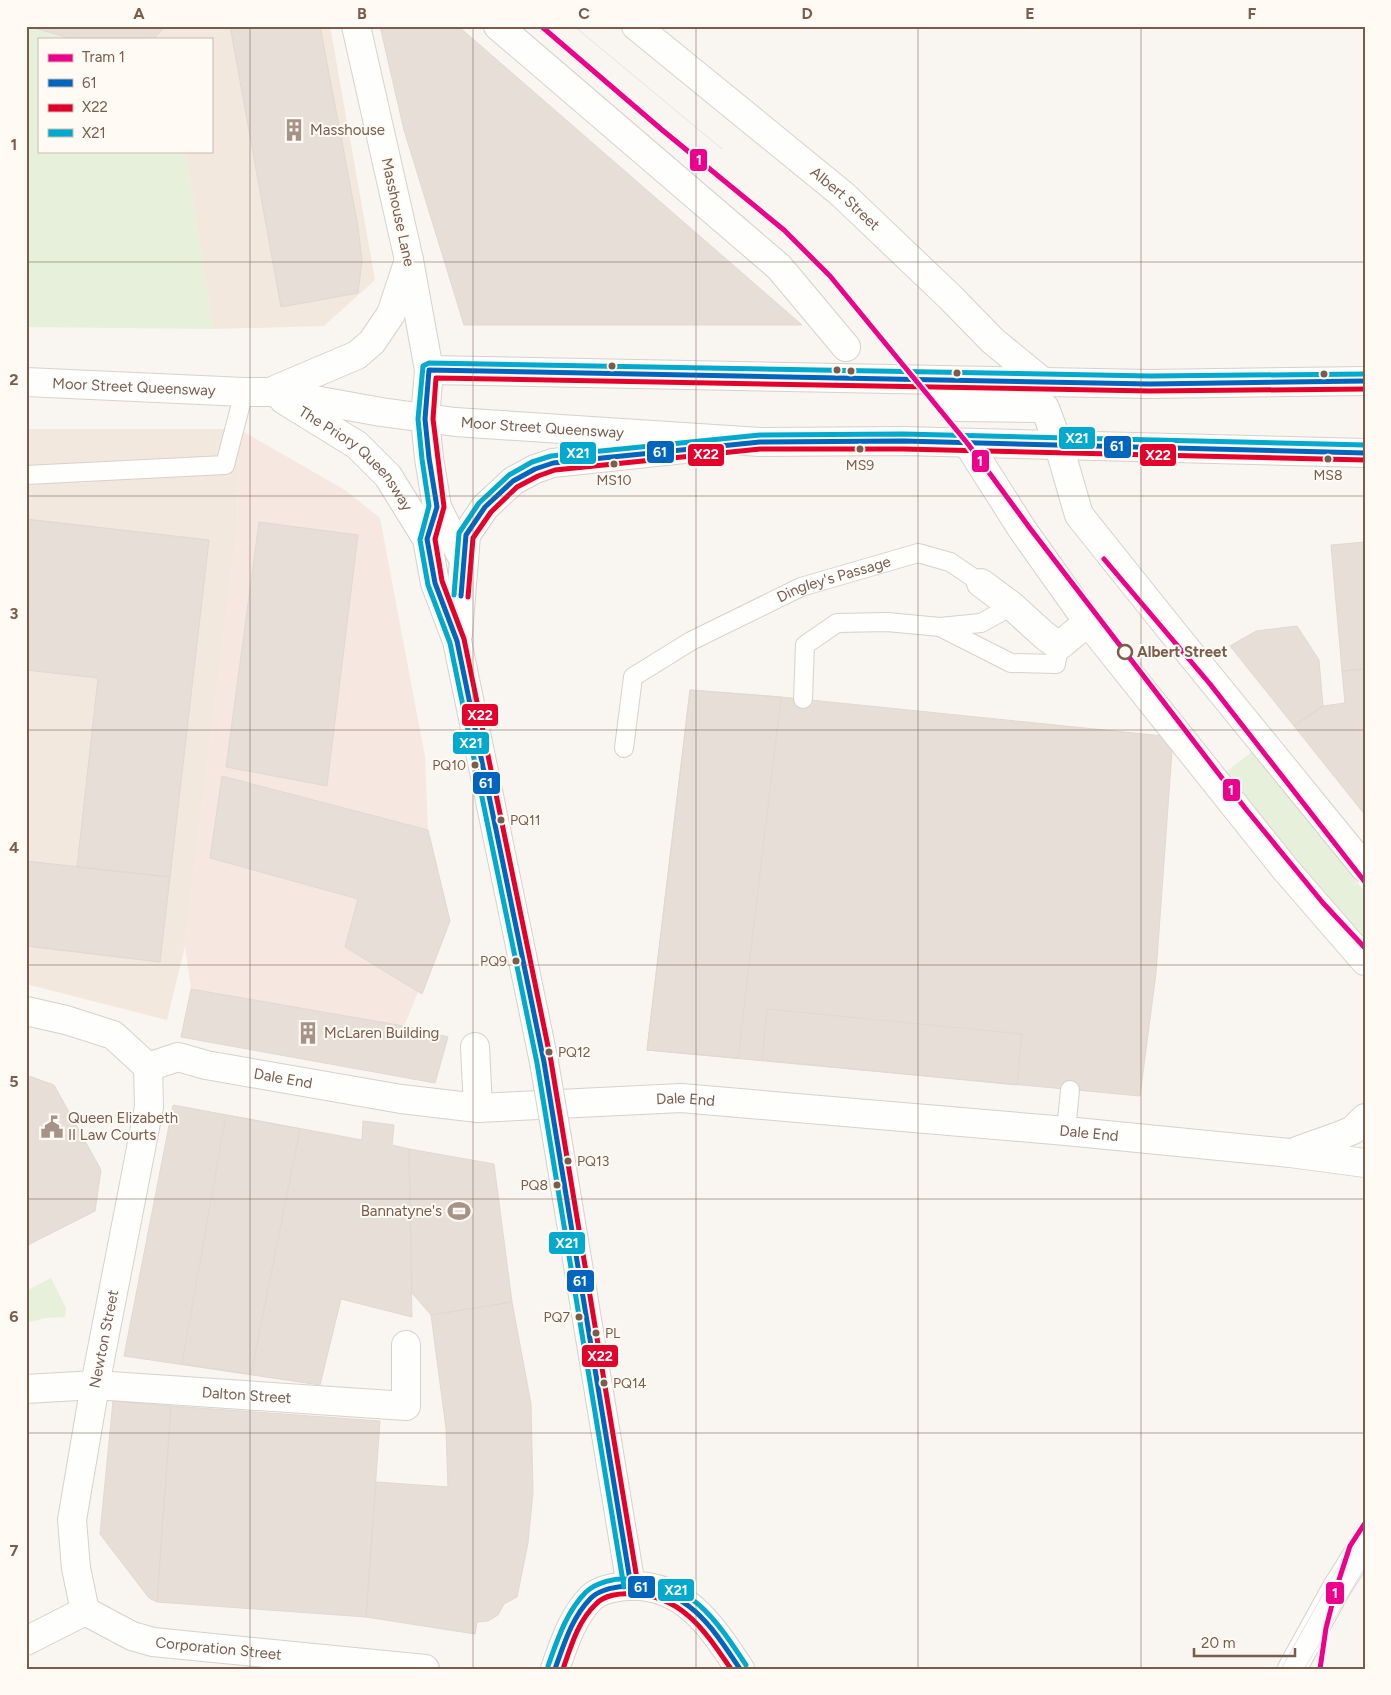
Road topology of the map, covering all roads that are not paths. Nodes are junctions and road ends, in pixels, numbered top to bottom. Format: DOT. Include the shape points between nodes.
graph roads {
  1 [pos="356,26"];
  2 [pos="498,26"];
  3 [pos="636,26"];
  4 [pos="409,260"];
  5 [pos="846,347"];
  6 [pos="429,370"];
  7 [pos="928,380"];
  8 [pos="1365,381"];
  9 [pos="26,382"];
  10 [pos="1003,382"];
  11 [pos="1043,382"];
  12 [pos="244,392"];
  13 [pos="270,392"];
  14 [pos="984,407"];
  15 [pos="425,419"];
  16 [pos="760,442"];
  17 [pos="968,444"];
  18 [pos="1058,446"];
  19 [pos="1365,453"];
  20 [pos="26,475"];
  21 [pos="437,507"];
  22 [pos="427,539"];
  23 [pos="464,561"];
  24 [pos="981,583"];
  25 [pos="1012,606"];
  26 [pos="1088,622"];
  27 [pos="940,627"];
  28 [pos="458,641"];
  29 [pos="1059,646"];
  30 [pos="804,699"];
  31 [pos="624,748"];
  32 [pos="1365,868"];
  33 [pos="1365,961"];
  34 [pos="26,1011"];
  35 [pos="475,1048"];
  36 [pos="148,1067"];
  37 [pos="1070,1090"];
  38 [pos="478,1108"];
  39 [pos="1365,1118"];
  40 [pos="1066,1131"];
  41 [pos="1290,1153"];
  42 [pos="1365,1163"];
  43 [pos="406,1345"];
  44 [pos="96,1385"];
  45 [pos="26,1389"];
  46 [pos="1365,1543"];
  47 [pos="631,1586"];
  48 [pos="85,1612"];
  49 [pos="26,1641"];
  50 [pos="425,1669"];
  51 [pos="555,1669"];
  52 [pos="740,1669"];
  53 [pos="1292,1669"];
  1 -- 4 [label="street, Masshouse Lane"];
  2 -- 5 [label="street" via="779,268"];
  3 -- 11 [label="street, Albert Street" via="842,194 993,341"];
  4 -- 6 [label="street, Masshouse Lane"];
  4 -- 13 [label="street, Moor Street Queensway" via="391,314 372,342 357,355"];
  6 -- 7 [label="street"];
  6 -- 15 [label="street, The Priory Queensway"];
  7 -- 10 [label="street"];
  7 -- 14 [label="street" via="958,407"];
  8 -- 11 [label="street"];
  9 -- 12 [label="street, Moor Street Queensway"];
  10 -- 11 [label="street"];
  10 -- 14 [label="street"];
  12 -- 13 [label="street, Moor Street Queensway"];
  12 -- 20 [label="lane" via="225,465"];
  13 -- 15 [label="street, Moor Street Queensway"];
  13 -- 22 [label="street, The Priory Queensway" via="358,445 388,476"];
  14 -- 17 [label="street" via="972,423"];
  14 -- 18 [label="street" via="1045,408"];
  15 -- 16 [label="street, Moor Street Queensway"];
  15 -- 21 [label="street, The Priory Queensway"];
  16 -- 17 [label="street, Moor Street Queensway"];
  16 -- 23 [label="street, The Priory Queensway" via="553,463 534,469 513,481 485,507 466,535"];
  17 -- 18 [label="street, Moor Street Queensway"];
  17 -- 26 [label="street"];
  18 -- 19 [label="street, Moor Street Queensway"];
  18 -- 32 [label="street" via="1079,515"];
  21 -- 22 [label="street, The Priory Queensway"];
  21 -- 23 [label="street, The Priory Queensway"];
  22 -- 28 [label="street, The Priory Queensway" via="435,583"];
  23 -- 28 [label="street, The Priory Queensway"];
  24 -- 25 [label="street, Dingley's Passage"];
  24 -- 31 [label="lane, Dingley's Passage" via="950,562 918,553 801,587 690,641 633,677"];
  25 -- 27 [label="lane" via="980,623"];
  25 -- 29 [label="street, Dingley's Passage"];
  26 -- 29 [label="street"];
  26 -- 33 [label="street" via="1286,870"];
  27 -- 29 [label="lane" via="1011,663 1056,664"];
  27 -- 30 [label="lane" via="887,622 837,623 805,645"];
  28 -- 47 [label="street, The Priory Queensway, bridge" via="544,1062"];
  34 -- 36 [label="street" via="113,1034"];
  35 -- 38 [label="street"];
  36 -- 38 [label="street, Dale End" via="178,1057 206,1065 382,1095"];
  36 -- 44 [label="street, Newton Street" via="149,1107"];
  37 -- 40 [label="lane"];
  38 -- 40 [label="street, Dale End" via="681,1098"];
  39 -- 41 [label="street" via="1353,1130"];
  40 -- 41 [label="street, Dale End"];
  41 -- 42 [label="street, Dale End"];
  43 -- 44 [label="street, Dalton Street" via="406,1406"];
  44 -- 45 [label="street, Dalton Street"];
  44 -- 48 [label="street, Newton Street" via="72,1520 76,1568"];
  46 -- 53 [label="street"];
  47 -- 51 [label="street" via="616,1587 592,1596 576,1617"];
  47 -- 52 [label="street" via="663,1590 686,1602 713,1628"];
  48 -- 49 [label="street"];
  48 -- 50 [label="street, Corporation Street" via="132,1636 153,1642"];
}
